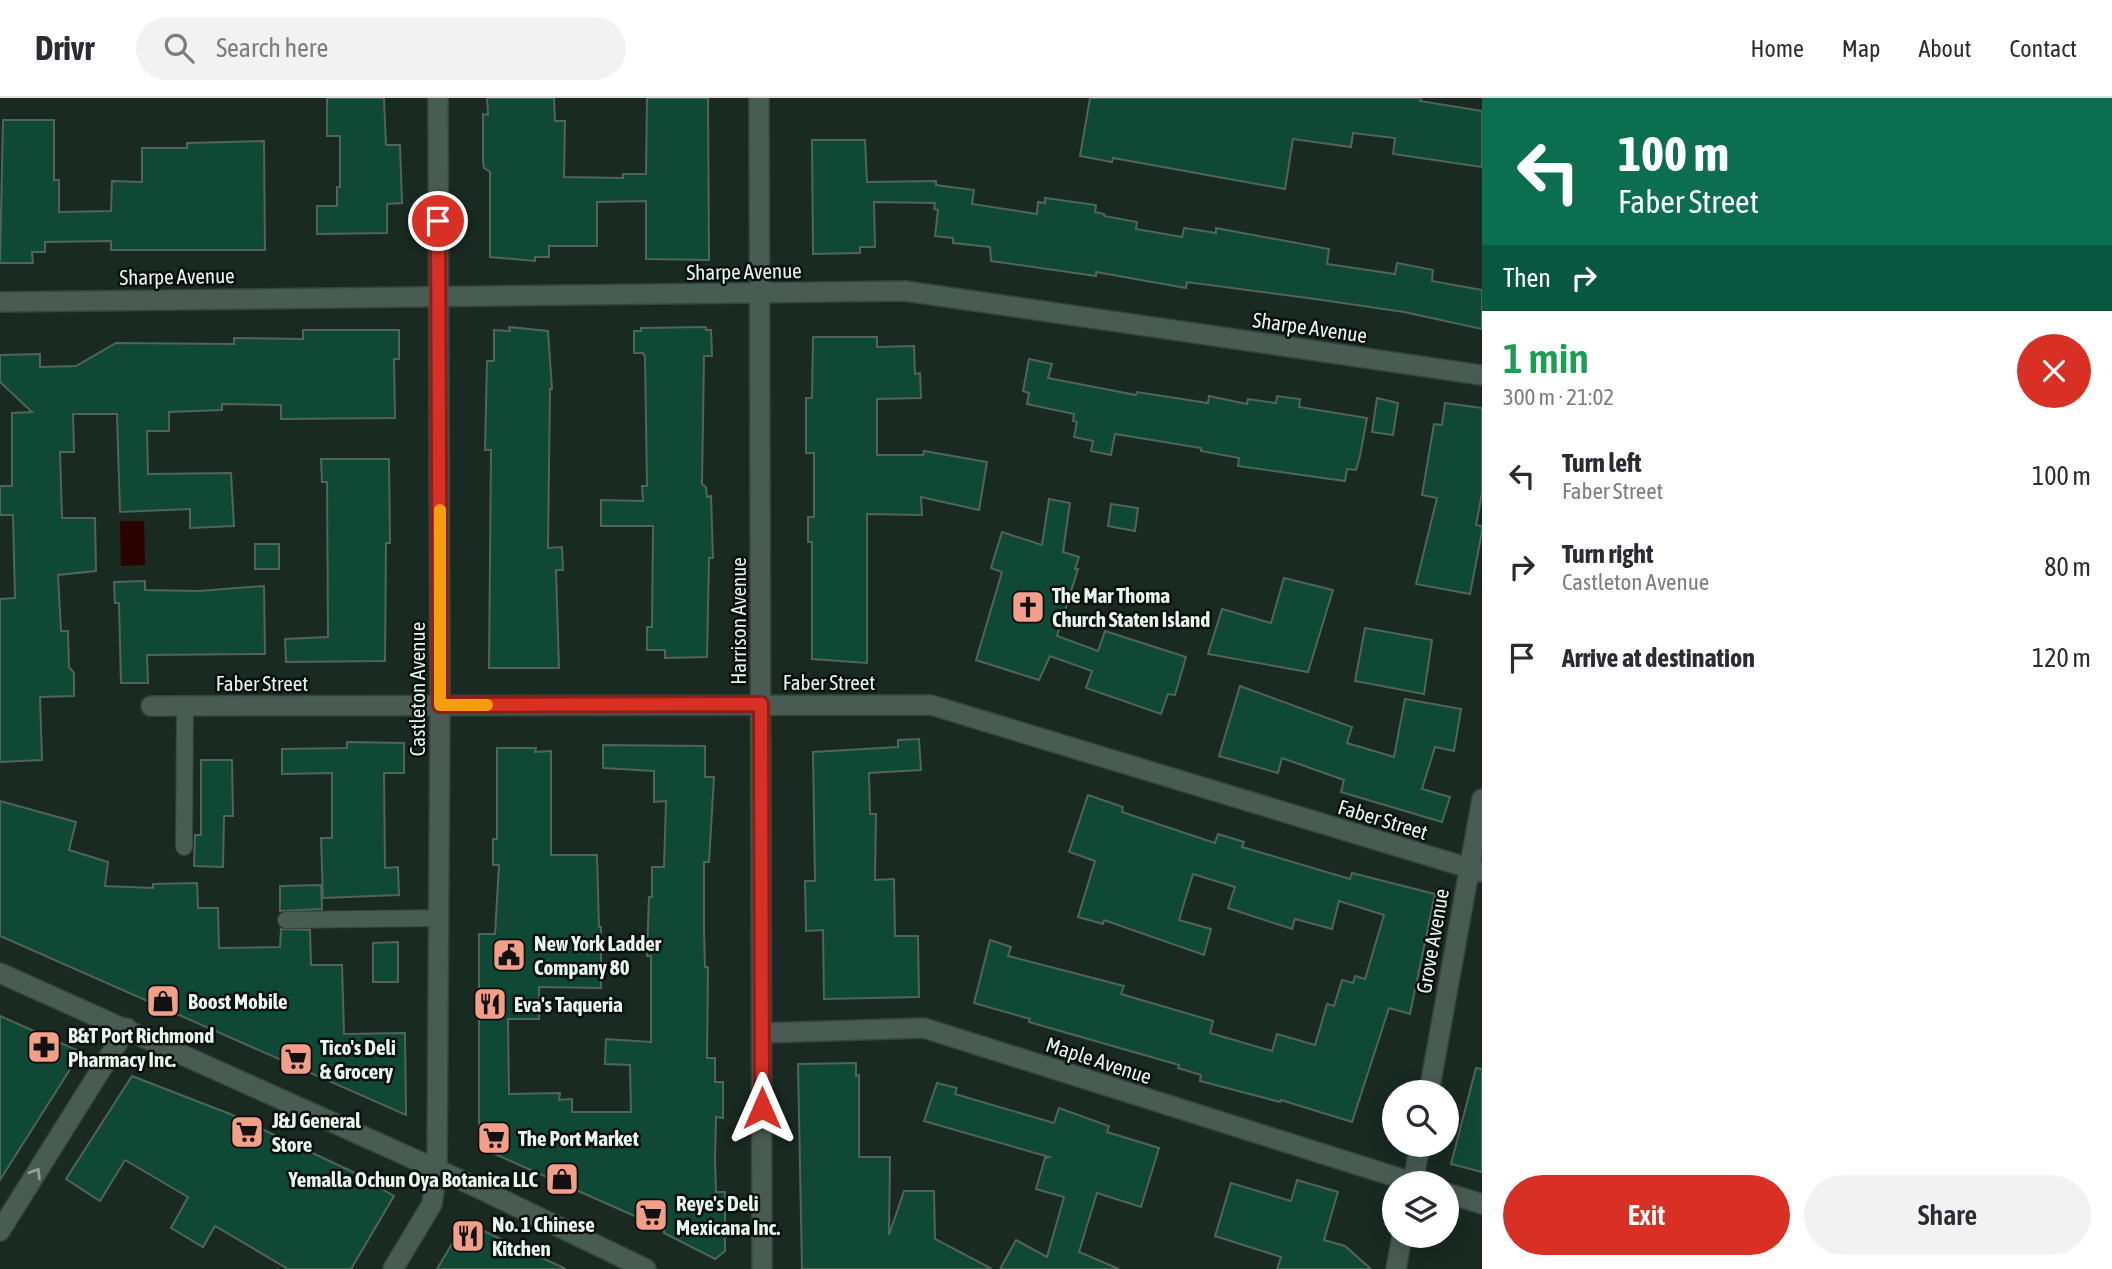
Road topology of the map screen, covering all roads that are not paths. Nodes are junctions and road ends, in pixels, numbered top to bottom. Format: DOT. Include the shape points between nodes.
graph roads {
  1 [pos="438,98"];
  2 [pos="759,98"];
  3 [pos="760,294"];
  4 [pos="439,295"];
  5 [pos="0,302"];
  6 [pos="1482,375"];
  7 [pos="761,704"];
  8 [pos="440,705"];
  9 [pos="152,706"];
  10 [pos="185,706"];
  11 [pos="1482,799"];
  12 [pos="184,847"];
  13 [pos="1475,871"];
  14 [pos="439,918"];
  15 [pos="286,920"];
  16 [pos="0,973"];
  17 [pos="127,1028"];
  18 [pos="763,1033"];
  19 [pos="1431,1080"];
  20 [pos="437,1170"];
  21 [pos="1382,1173"];
  22 [pos="1459,1197"];
  23 [pos="1482,1204"];
  24 [pos="0,1231"];
  25 [pos="1399,1248"];
  26 [pos="393,1269"];
  27 [pos="646,1269"];
  28 [pos="762,1269"];
  29 [pos="1395,1269"];
  1 -- 4 [label="street, Castleton Avenue"];
  2 -- 3 [label="street, Harrison Avenue"];
  3 -- 4 [label="street, Sharpe Avenue"];
  3 -- 6 [label="street, Sharpe Avenue" via="905,291"];
  3 -- 7 [label="street, Harrison Avenue"];
  4 -- 5 [label="street, Sharpe Avenue"];
  4 -- 8 [label="street, Castleton Avenue"];
  7 -- 8 [label="street, Faber Street"];
  7 -- 13 [label="street, Faber Street" via="931,705"];
  7 -- 18 [label="street, Harrison Avenue"];
  8 -- 10 [label="street, Faber Street"];
  8 -- 14 [label="street, Castleton Avenue"];
  9 -- 10 [label="street, Faber Street"];
  10 -- 12 [label="lane"];
  11 -- 13 [label="street, Grove Avenue"];
  13 -- 19 [label="street, Grove Avenue"];
  14 -- 15 [label="lane"];
  14 -- 20 [label="street, Castleton Avenue"];
  16 -- 17 [label="street"];
  17 -- 20 [label="street"];
  24 -- 17 [label="street, one-way"];
  18 -- 21 [label="street, Maple Avenue" via="924,1028"];
  18 -- 28 [label="street, Harrison Avenue"];
  20 -- 26 [label="street, Castleton Avenue" via="432,1204"];
  20 -- 27 [label="street"];
  22 -- 23 [label="street"];
  25 -- 29 [label="street"];
}
